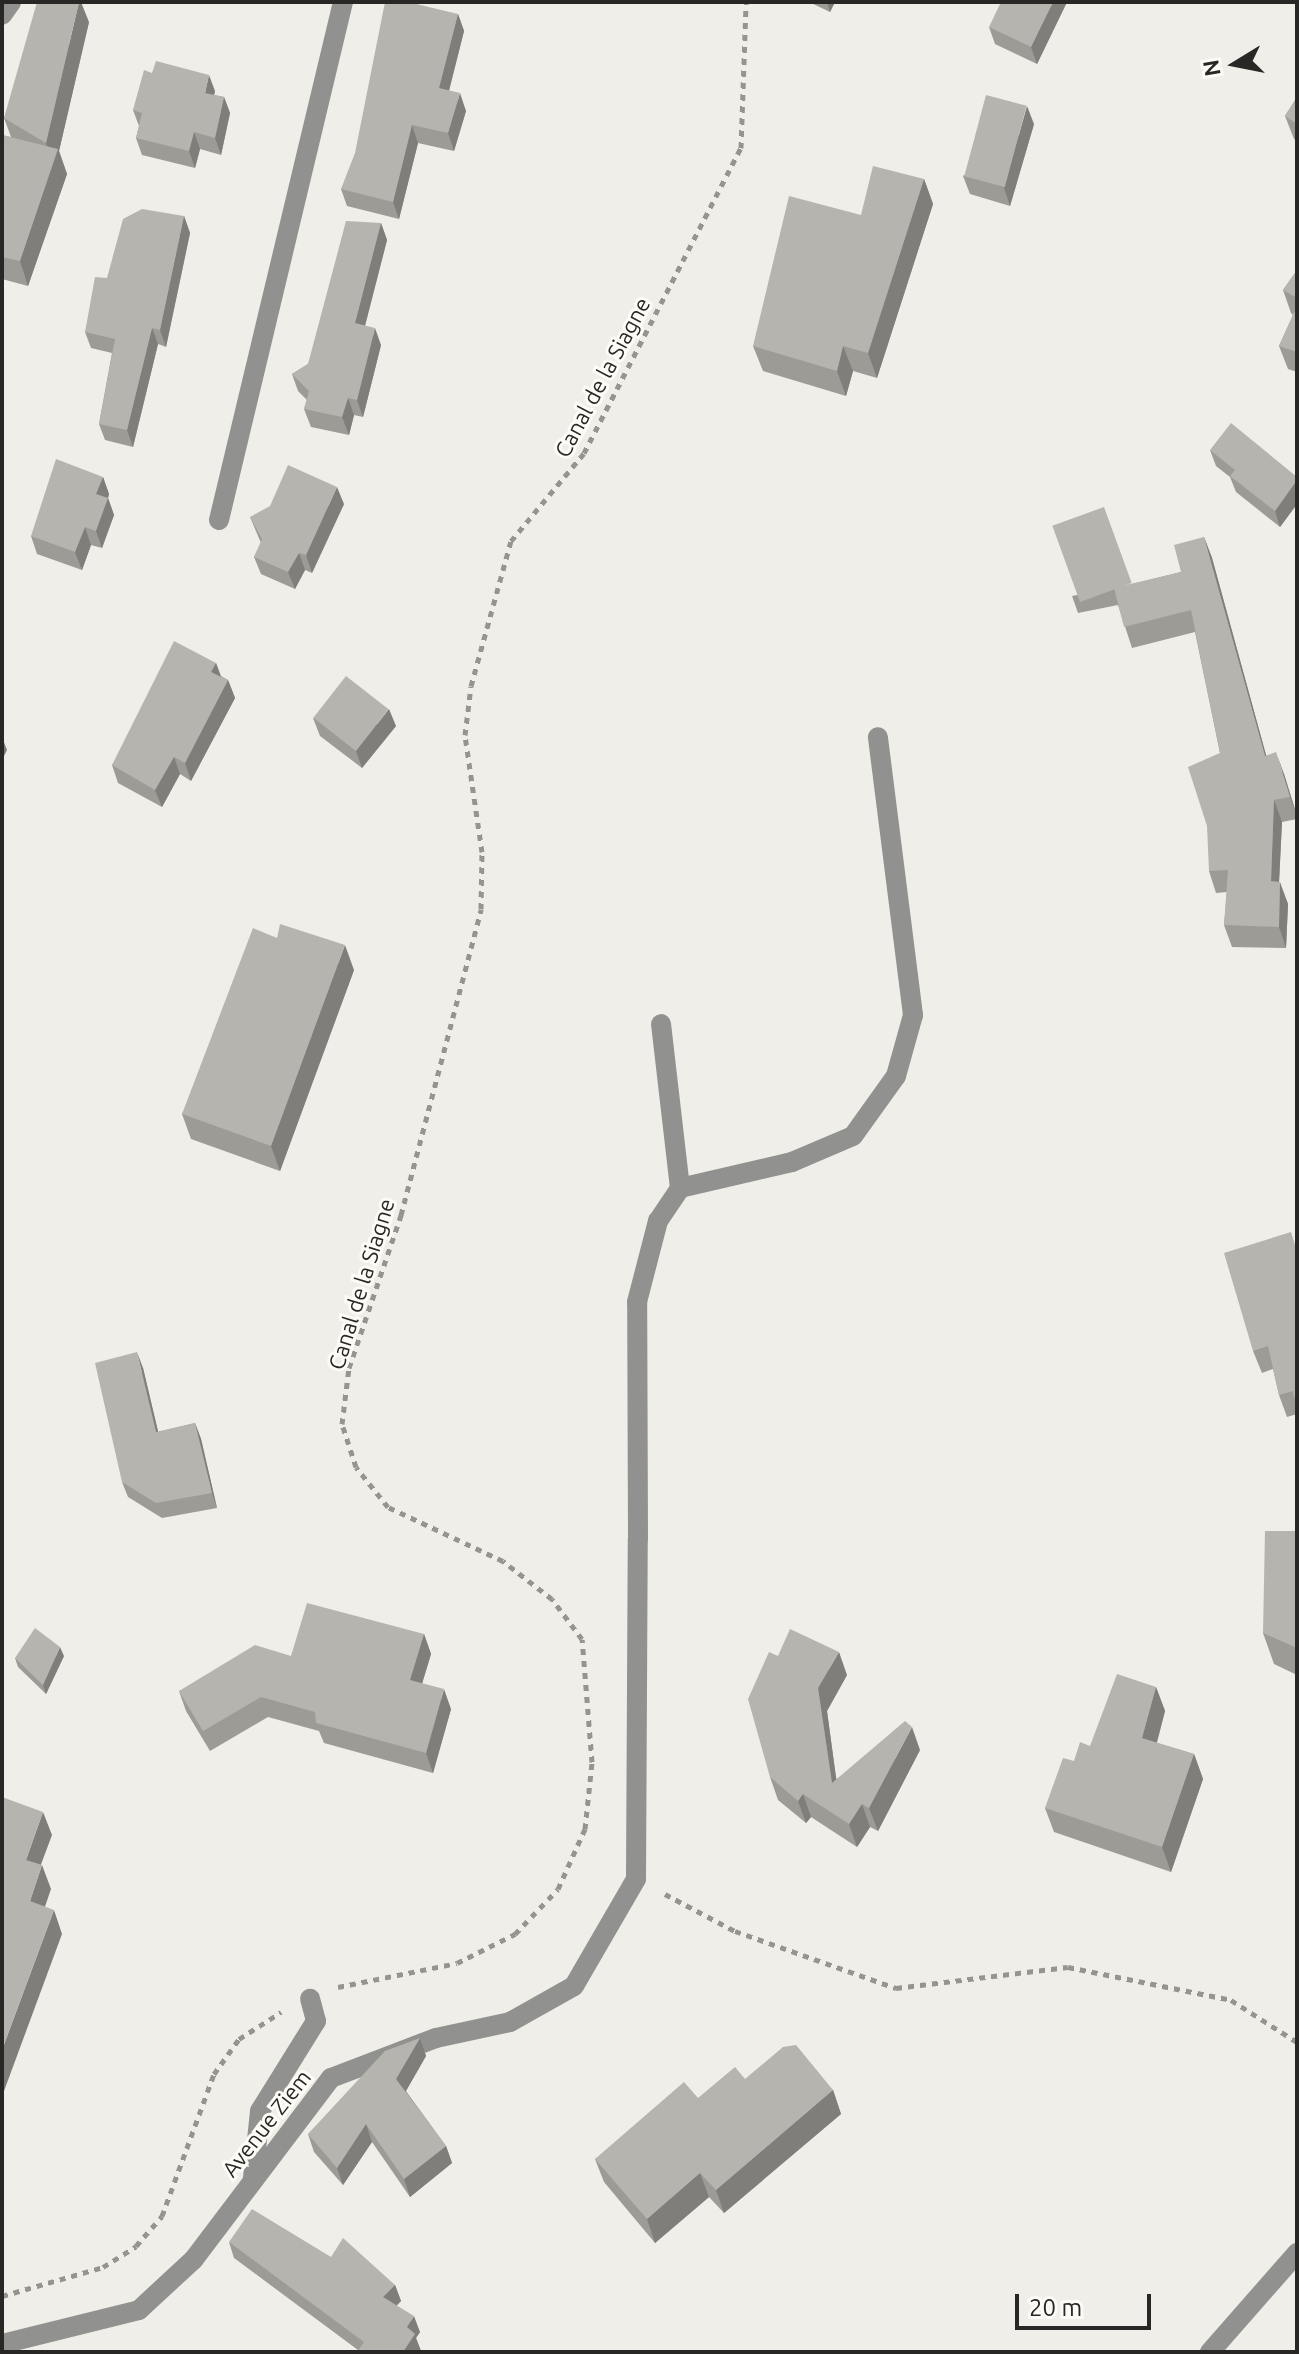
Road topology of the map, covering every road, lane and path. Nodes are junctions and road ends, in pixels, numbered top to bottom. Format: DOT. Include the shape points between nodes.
graph roads {
  1 [pos="11,2"];
  2 [pos="343,2"];
  3 [pos="746,2"];
  4 [pos="2,15"];
  5 [pos="219,520"];
  6 [pos="878,737"];
  7 [pos="661,1024"];
  8 [pos="680,1188"];
  9 [pos="636,1879"];
  10 [pos="310,1999"];
  11 [pos="1297,2042"];
  12 [pos="253,2178"];
  13 [pos="1297,2253"];
  14 [pos="2,2296"];
  15 [pos="2,2344"];
  16 [pos="1210,2352"];
  1 -- 4 [label="street"];
  2 -- 5 [label="street"];
  3 -- 10 [label="path, Canal de la Siagne" via="741,148 584,453 511,541 471,686 465,735 482,852 481,909 401,1215 349,1368 342,1424 356,1467 388,1507 503,1561 552,1599 582,1639 592,1762 585,1829 558,1889 515,1934 457,1963"];
  6 -- 8 [label="street" via="913,1015 896,1076 853,1136 792,1162"];
  7 -- 8 [label="street"];
  8 -- 9 [label="street, Avenue Ziem" via="658,1221 637,1302"];
  9 -- 11 [label="path" via="735,1931 896,1988 1068,1967 1231,2000"];
  9 -- 12 [label="street, Avenue Ziem" via="574,1986 510,2022 436,2038 331,2078"];
  10 -- 12 [label="street" via="316,2021 260,2111"];
  10 -- 14 [label="path, Canal de la Siagne" via="239,2039 214,2074 162,2216 136,2246 103,2267"];
  12 -- 15 [label="street, Avenue Ziem" via="194,2259 139,2310"];
  13 -- 16 [label="street"];
}
